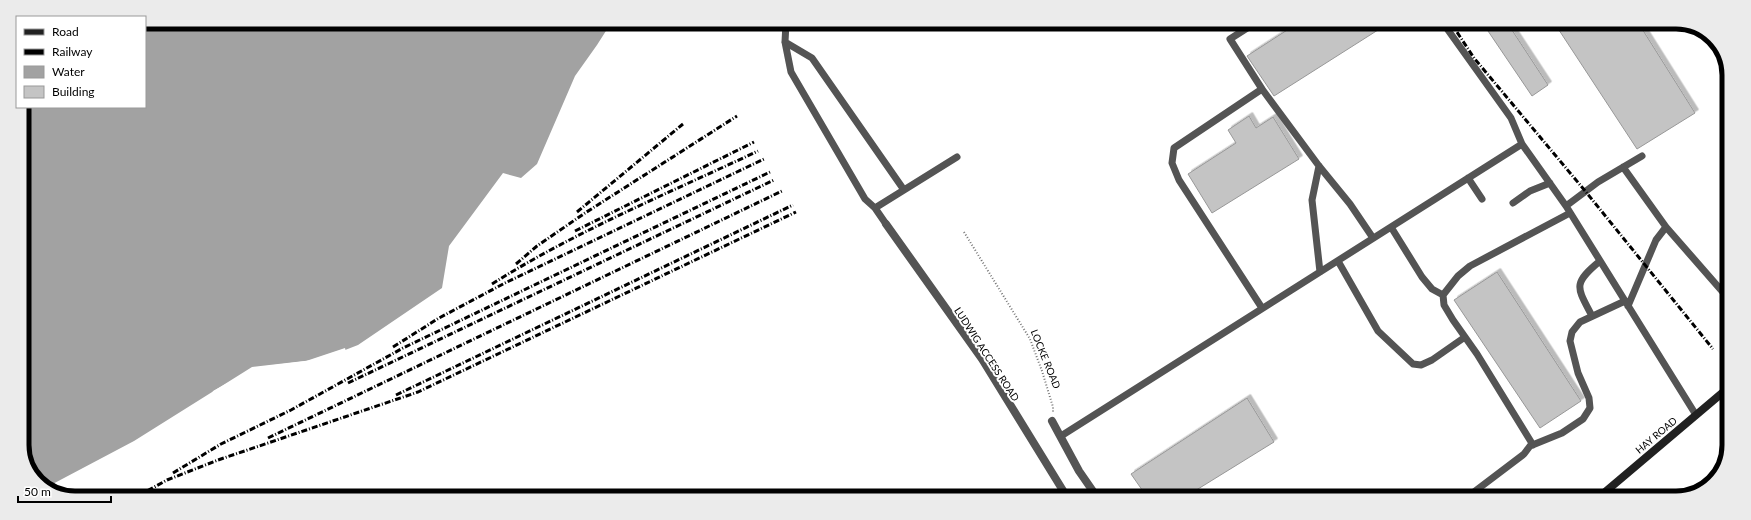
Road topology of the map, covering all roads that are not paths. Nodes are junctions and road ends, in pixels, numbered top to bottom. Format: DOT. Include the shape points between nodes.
graph roads {
  1 [pos="786,29"];
  2 [pos="1246,29"];
  3 [pos="1447,29"];
  4 [pos="785,42"];
  5 [pos="1262,89"];
  6 [pos="1522,144"];
  7 [pos="1642,156"];
  8 [pos="956,157"];
  9 [pos="1319,166"];
  10 [pos="1624,167"];
  11 [pos="1468,178"];
  12 [pos="1550,183"];
  13 [pos="904,190"];
  14 [pos="1482,199"];
  15 [pos="1513,203"];
  16 [pos="1566,206"];
  17 [pos="875,208"];
  18 [pos="1570,213"];
  19 [pos="886,224"];
  20 [pos="1392,227"];
  21 [pos="1666,228"];
  22 [pos="1373,238"];
  23 [pos="1338,261"];
  24 [pos="1600,261"];
  25 [pos="1320,272"];
  26 [pos="1722,291"];
  27 [pos="1443,295"];
  28 [pos="1626,304"];
  29 [pos="1262,308"];
  30 [pos="1592,316"];
  31 [pos="1465,337"];
  32 [pos="1722,393"];
  33 [pos="1696,415"];
  34 [pos="1052,421"];
  35 [pos="1061,436"];
  36 [pos="1533,445"];
  37 [pos="1063,491"];
  38 [pos="1093,491"];
  39 [pos="1476,491"];
  40 [pos="1606,491"];
  1 -- 4 [label="lane"];
  2 -- 5 [label="lane" via="1230,39"];
  3 -- 6 [label="lane" via="1511,118"];
  4 -- 13 [label="lane" via="812,58"];
  4 -- 17 [label="lane" via="791,72 865,199"];
  5 -- 9 [label="lane"];
  5 -- 29 [label="lane" via="1174,148 1172,163 1179,180"];
  6 -- 11 [label="lane"];
  6 -- 12 [label="lane"];
  7 -- 10 [label="lane"];
  8 -- 13 [label="lane"];
  9 -- 22 [label="lane"];
  9 -- 25 [label="lane" via="1312,200"];
  10 -- 16 [label="lane" via="1598,182"];
  10 -- 21 [label="lane"];
  11 -- 14 [label="lane"];
  11 -- 20 [label="lane"];
  12 -- 15 [label="lane" via="1530,191"];
  12 -- 16 [label="lane"];
  13 -- 17 [label="lane"];
  16 -- 18 [label="lane"];
  17 -- 19 [label="lane"];
  18 -- 24 [label="lane"];
  18 -- 27 [label="lane" via="1470,266"];
  19 -- 37 [label="street, LUDWIG ACCESS ROAD" via="982,359"];
  20 -- 22 [label="lane"];
  20 -- 27 [label="lane" via="1422,277 1432,289"];
  21 -- 26 [label="lane"];
  21 -- 28 [label="lane" via="1656,240"];
  22 -- 23 [label="lane"];
  23 -- 25 [label="lane"];
  23 -- 31 [label="lane" via="1378,331 1412,364 1421,365 1432,360"];
  24 -- 28 [label="lane"];
  24 -- 30 [label="lane" via="1588,270 1579,283 1579,289"];
  25 -- 29 [label="lane"];
  27 -- 31 [label="lane" via="1444,305"];
  28 -- 30 [label="lane"];
  28 -- 33 [label="lane"];
  29 -- 35 [label="lane"];
  30 -- 36 [label="lane" via="1580,322 1572,332 1570,341 1590,408 1583,419 1562,433"];
  31 -- 36 [label="lane"];
  32 -- 33 [label="main road, HAY ROAD"];
  33 -- 40 [label="main road, HAY ROAD"];
  34 -- 35 [label="street"];
  35 -- 38 [label="street" via="1079,472"];
  36 -- 39 [label="lane"];
}
